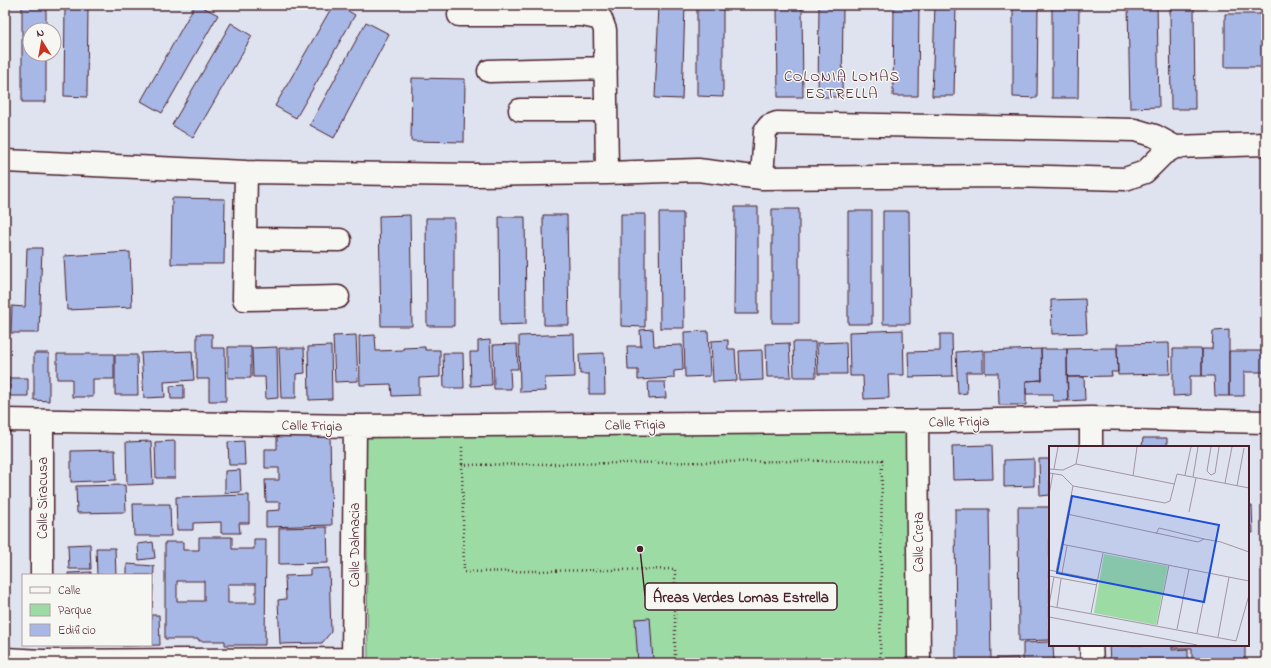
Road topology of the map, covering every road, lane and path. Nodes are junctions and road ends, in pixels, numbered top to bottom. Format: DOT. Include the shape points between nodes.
graph roads {
  1 [pos="459,15"];
  2 [pos="606,68"];
  3 [pos="489,71"];
  4 [pos="520,110"];
  5 [pos="606,110"];
  6 [pos="1266,144"];
  7 [pos="1175,148"];
  8 [pos="5,161"];
  9 [pos="246,172"];
  10 [pos="607,173"];
  11 [pos="762,178"];
  12 [pos="245,239"];
  13 [pos="340,240"];
  14 [pos="338,297"];
  15 [pos="1091,418"];
  16 [pos="5,420"];
  17 [pos="42,421"];
  18 [pos="917,421"];
  19 [pos="1266,422"];
  20 [pos="355,426"];
  21 [pos="1091,446"];
  22 [pos="42,574"];
  23 [pos="1091,646"];
  24 [pos="42,653"];
  25 [pos="5,659"];
  26 [pos="353,661"];
  27 [pos="675,663"];
  28 [pos="880,663"];
  29 [pos="920,663"];
  30 [pos="1092,663"];
  1 -- 2 [label="street" via="583,15 601,19 605,30"];
  2 -- 3 [label="street"];
  2 -- 5 [label="street"];
  4 -- 5 [label="street"];
  5 -- 10 [label="street"];
  6 -- 7 [label="street"];
  7 -- 11 [label="street" via="1163,154 1145,172 1125,179 1009,176"];
  7 -- 11 [label="street" via="1155,136 1135,130 777,123 769,126 765,132"];
  8 -- 9 [label="street"];
  9 -- 10 [label="street" via="474,175"];
  9 -- 12 [label="street"];
  10 -- 11 [label="street" via="698,170"];
  12 -- 13 [label="street"];
  12 -- 14 [label="street" via="244,298"];
  15 -- 18 [label="street, Calle Frigia"];
  15 -- 19 [label="street, Calle Frigia"];
  15 -- 21 [label="street"];
  16 -- 17 [label="street, Calle Frigia"];
  17 -- 20 [label="street, Calle Frigia"];
  17 -- 22 [label="street, Calle Siracusa"];
  18 -- 20 [label="street, Calle Frigia"];
  18 -- 29 [label="street, Calle Creta"];
  20 -- 26 [label="street, Calle Dalmacia"];
  23 -- 30 [label="street"];
  24 -- 25 [label="street"];
  24 -- 26 [label="street"];
  27 -- 28 [label="path" via="675,569 464,572 462,465 882,460"];
}
